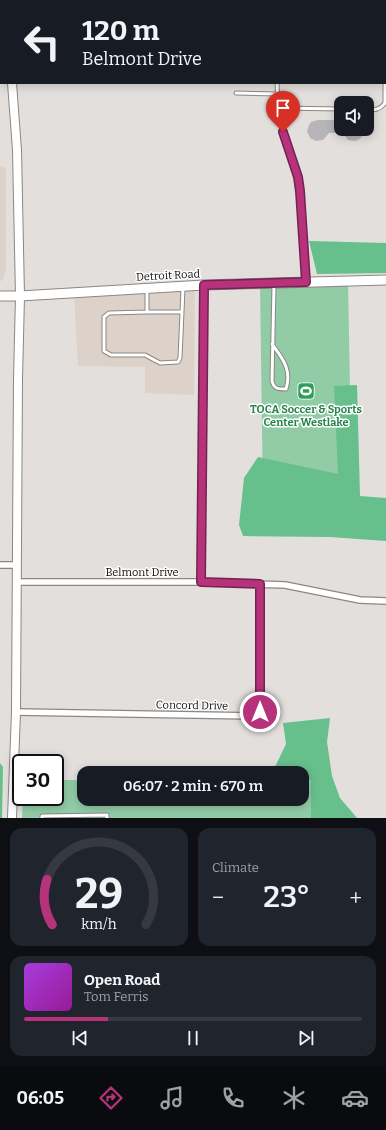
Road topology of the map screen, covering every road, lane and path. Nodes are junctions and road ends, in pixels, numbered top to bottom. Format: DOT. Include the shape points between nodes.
graph roads {
  1 [pos="12,84"];
  2 [pos="277,84"];
  3 [pos="385,84"];
  4 [pos="236,93"];
  5 [pos="278,94"];
  6 [pos="278,108"];
  7 [pos="334,109"];
  8 [pos="374,110"];
  9 [pos="386,280"];
  10 [pos="306,282"];
  11 [pos="274,283"];
  12 [pos="204,285"];
  13 [pos="183,286"];
  14 [pos="147,288"];
  15 [pos="0,296"];
  16 [pos="20,296"];
  17 [pos="147,312"];
  18 [pos="182,312"];
  19 [pos="272,344"];
  20 [pos="0,565"];
  21 [pos="17,565"];
  22 [pos="17,582"];
  23 [pos="201,582"];
  24 [pos="260,584"];
  25 [pos="386,600"];
  26 [pos="16,712"];
  27 [pos="12,818"];
  28 [pos="42,818"];
  29 [pos="107,818"];
  1 -- 16 [label="main road" via="17,150"];
  2 -- 5 [label="lane"];
  3 -- 8 [label="lane" via="385,103"];
  4 -- 5 [label="lane"];
  5 -- 6 [label="lane"];
  6 -- 7 [label="lane"];
  6 -- 10 [label="lane" via="298,177"];
  9 -- 10 [label="main road, Detroit Road"];
  10 -- 11 [label="main road, Detroit Road"];
  11 -- 12 [label="main road, Detroit Road"];
  11 -- 19 [label="lane"];
  12 -- 13 [label="main road, Detroit Road"];
  12 -- 23 [label="street"];
  13 -- 14 [label="main road, Detroit Road"];
  13 -- 18 [label="lane"];
  14 -- 16 [label="main road, Detroit Road"];
  14 -- 17 [label="lane"];
  15 -- 16 [label="main road, Detroit Road"];
  16 -- 21 [label="main road"];
  17 -- 18 [label="lane"];
  17 -- 18 [label="lane" via="106,314 104,351 111,355 145,355 160,363 178,362"];
  19 -- 19 [label="lane" via="273,386 277,389 286,389 288,380 285,362"];
  20 -- 21 [label="street"];
  21 -- 22 [label="main road"];
  22 -- 23 [label="street, Belmont Drive"];
  22 -- 26 [label="main road"];
  23 -- 24 [label="street, Belmont Drive"];
  24 -- 25 [label="street, Belmont Drive" via="284,585 360,600"];
  24 -- 26 [label="street, Concord Drive" via="260,716"];
  26 -- 27 [label="main road"];
  28 -- 29 [label="lane" via="107,814"];
}
